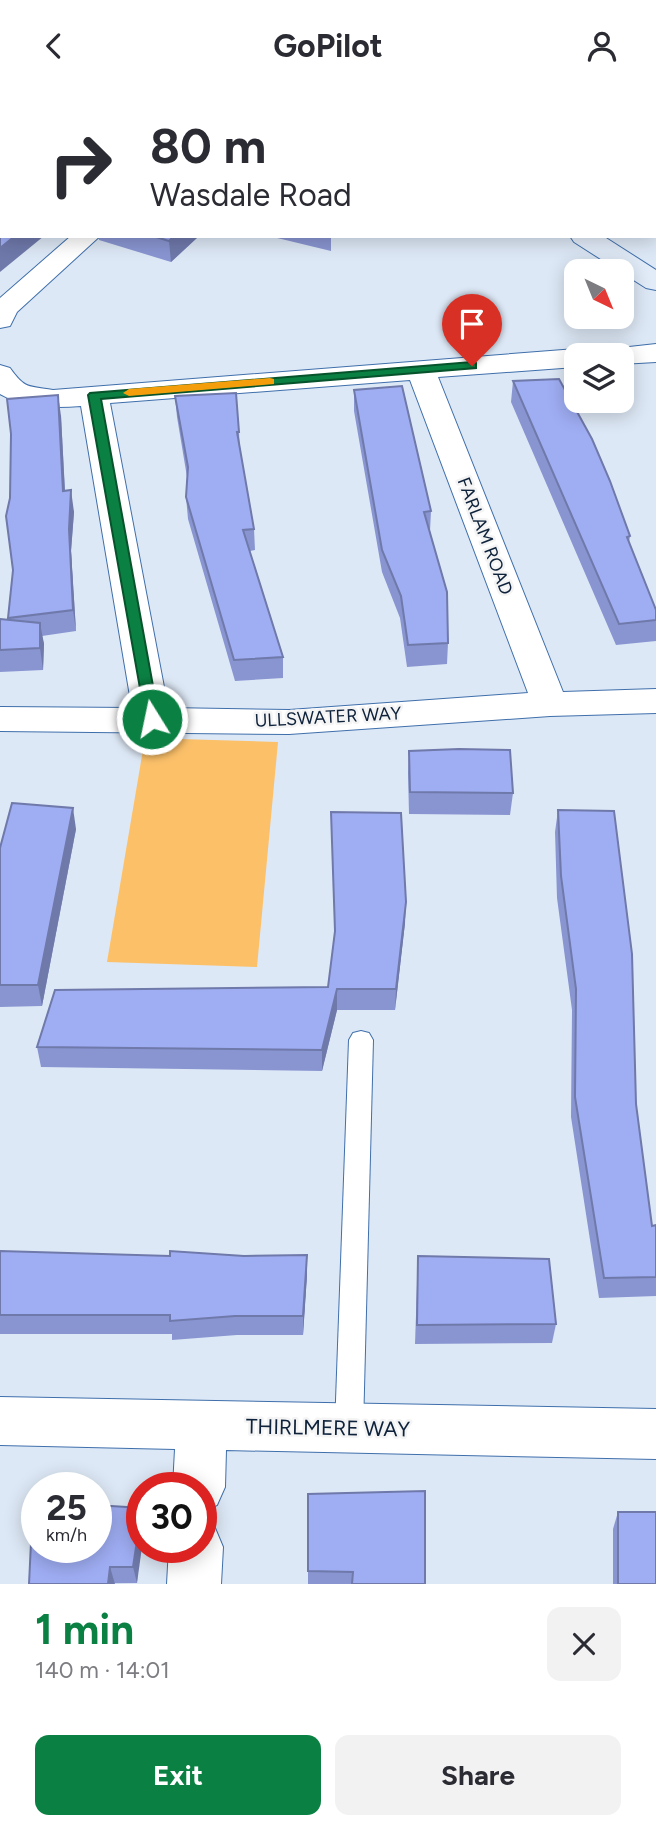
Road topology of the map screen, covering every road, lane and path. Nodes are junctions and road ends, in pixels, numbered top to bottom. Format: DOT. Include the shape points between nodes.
graph roads {
  1 [pos="85,238"];
  2 [pos="587,238"];
  3 [pos="656,282"];
  4 [pos="0,320"];
  5 [pos="656,353"];
  6 [pos="634,354"];
  7 [pos="564,359"];
  8 [pos="420,369"];
  9 [pos="1,381"];
  10 [pos="94,395"];
  11 [pos="656,701"];
  12 [pos="550,704"];
  13 [pos="0,719"];
  14 [pos="152,719"];
  15 [pos="361,1041"];
  16 [pos="0,1421"];
  17 [pos="201,1425"];
  18 [pos="349,1428"];
  19 [pos="656,1434"];
  20 [pos="199,1472"];
  21 [pos="195,1563"];
  22 [pos="194,1584"];
  1 -- 4 [label="street" via="4,309"];
  2 -- 3 [label="street"];
  5 -- 6 [label="street"];
  7 -- 8 [label="street"];
  8 -- 10 [label="street"];
  8 -- 12 [label="street, FARLAM ROAD"];
  9 -- 10 [label="street" via="20,394 53,399"];
  10 -- 14 [label="street"];
  11 -- 12 [label="street, ULLSWATER WAY"];
  12 -- 14 [label="street, ULLSWATER WAY" via="289,722"];
  13 -- 14 [label="street, ULLSWATER WAY"];
  15 -- 18 [label="lane"];
  16 -- 17 [label="street, THIRLMERE WAY"];
  17 -- 18 [label="street, THIRLMERE WAY"];
  17 -- 20 [label="street"];
  18 -- 19 [label="street, THIRLMERE WAY"];
  21 -- 22 [label="street"];
}
